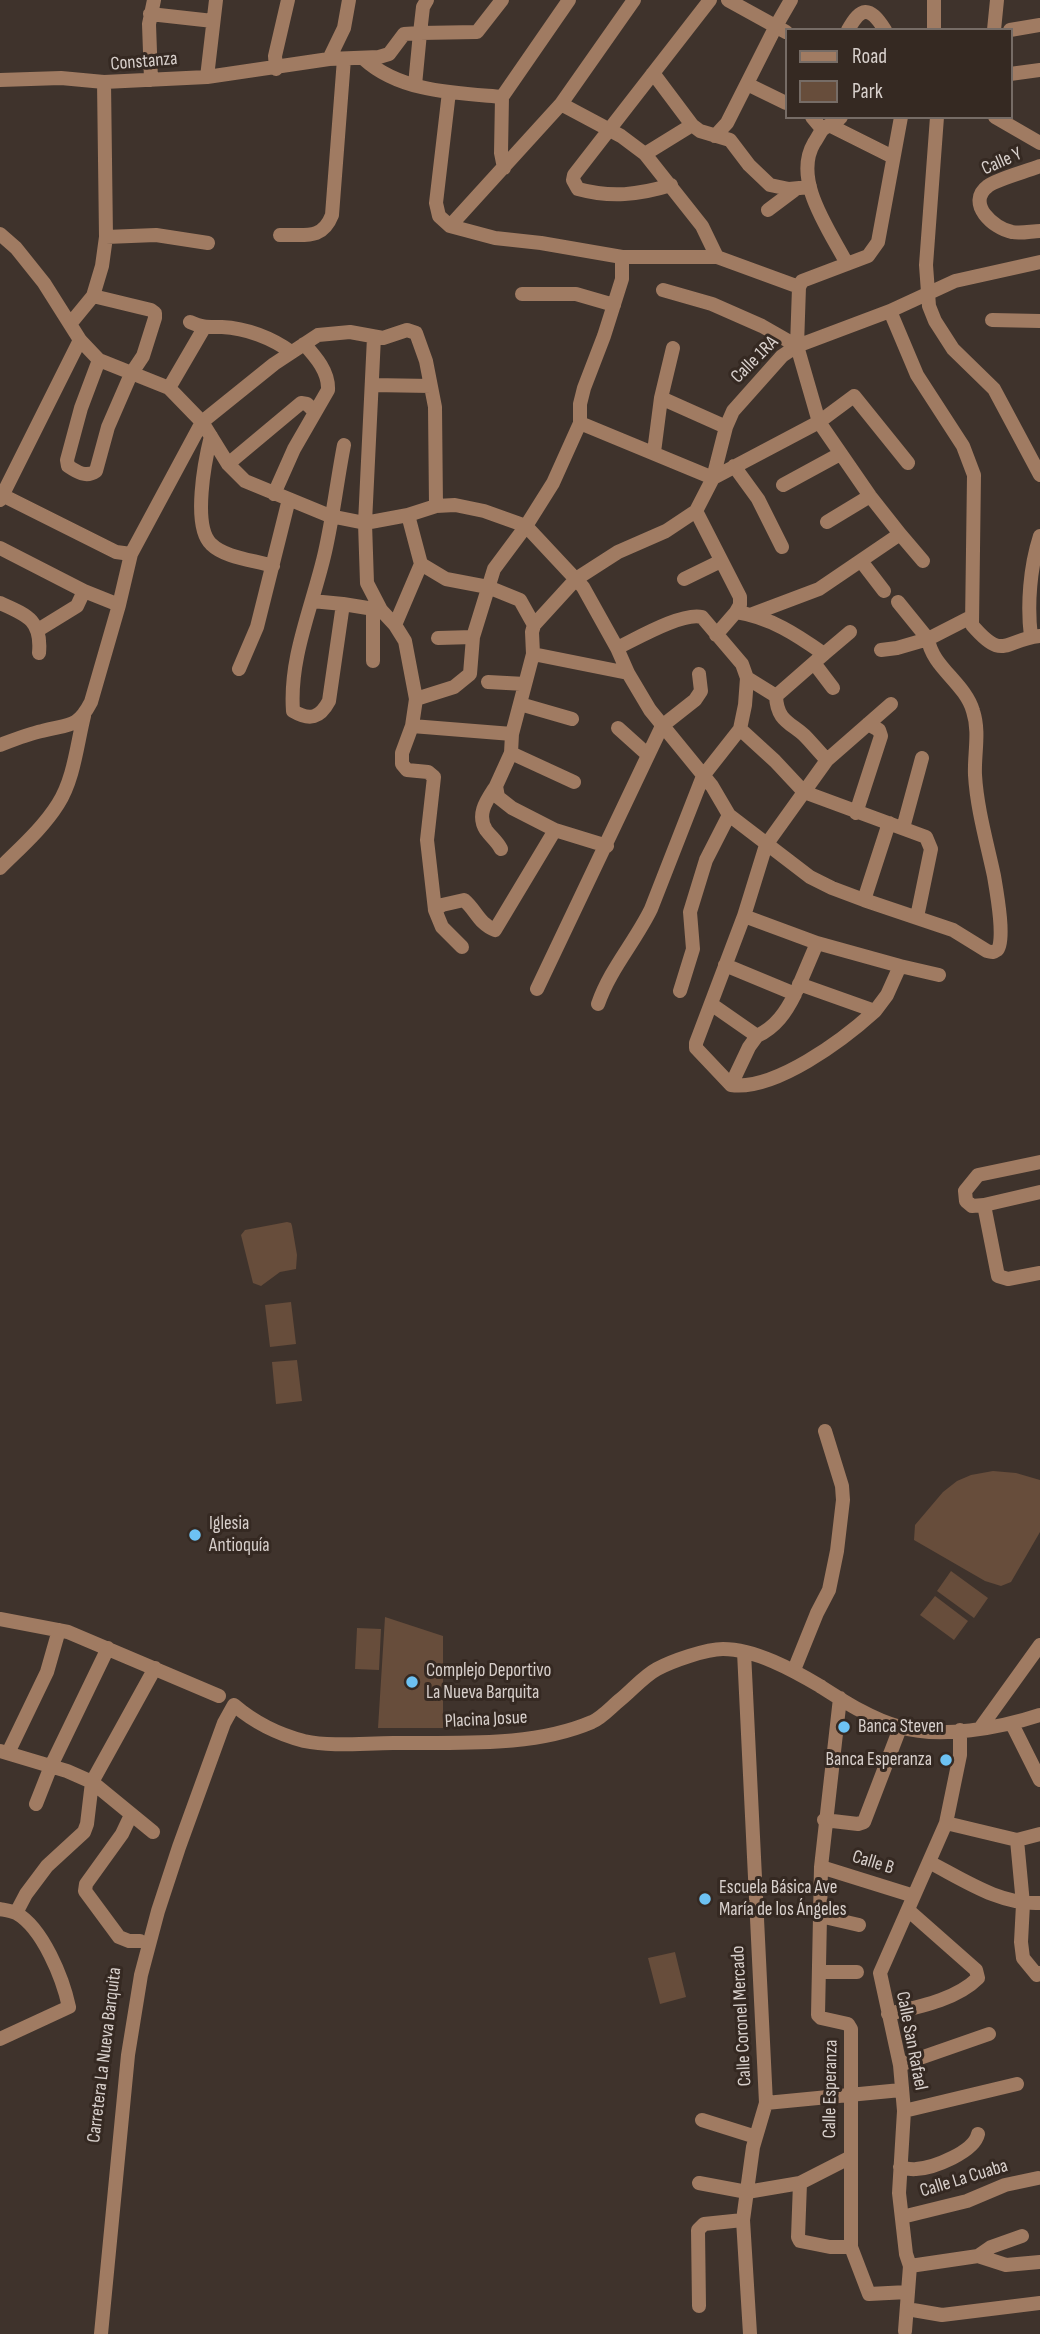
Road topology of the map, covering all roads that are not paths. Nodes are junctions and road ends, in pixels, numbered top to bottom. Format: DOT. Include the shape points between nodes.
graph roads {
  1 [pos="216,0"];
  2 [pos="288,0"];
  3 [pos="349,0"];
  4 [pos="502,0"];
  5 [pos="569,0"];
  6 [pos="635,0"];
  7 [pos="710,0"];
  8 [pos="791,0"];
  9 [pos="934,0"];
  10 [pos="996,0"];
  11 [pos="732,1"];
  12 [pos="425,3"];
  13 [pos="152,7"];
  14 [pos="213,21"];
  15 [pos="1040,25"];
  16 [pos="849,28"];
  17 [pos="883,28"];
  18 [pos="934,28"];
  19 [pos="994,28"];
  20 [pos="781,29"];
  21 [pos="1012,30"];
  22 [pos="420,33"];
  23 [pos="404,34"];
  24 [pos="337,59"];
  25 [pos="364,59"];
  26 [pos="0,68"];
  27 [pos="276,69"];
  28 [pos="1040,70"];
  29 [pos="653,73"];
  30 [pos="0,74"];
  31 [pos="1012,74"];
  32 [pos="207,77"];
  33 [pos="0,80"];
  34 [pos="151,80"];
  35 [pos="104,82"];
  36 [pos="747,84"];
  37 [pos="415,85"];
  38 [pos="449,92"];
  39 [pos="502,97"];
  40 [pos="785,103"];
  41 [pos="561,104"];
  42 [pos="901,119"];
  43 [pos="937,119"];
  44 [pos="998,119"];
  45 [pos="831,124"];
  46 [pos="692,125"];
  47 [pos="610,129"];
  48 [pos="715,136"];
  49 [pos="1040,143"];
  50 [pos="645,154"];
  51 [pos="893,156"];
  52 [pos="1040,166"];
  53 [pos="504,168"];
  54 [pos="671,185"];
  55 [pos="803,188"];
  56 [pos="768,210"];
  57 [pos="450,226"];
  58 [pos="1040,231"];
  59 [pos="0,234"];
  60 [pos="280,235"];
  61 [pos="106,237"];
  62 [pos="208,243"];
  63 [pos="622,257"];
  64 [pos="717,257"];
  65 [pos="1040,262"];
  66 [pos="848,264"];
  67 [pos="799,287"];
  68 [pos="663,290"];
  69 [pos="926,293"];
  70 [pos="522,294"];
  71 [pos="93,296"];
  72 [pos="614,305"];
  73 [pos="890,311"];
  74 [pos="992,320"];
  75 [pos="190,321"];
  76 [pos="1040,321"];
  77 [pos="70,324"];
  78 [pos="204,328"];
  79 [pos="374,337"];
  80 [pos="80,340"];
  81 [pos="304,344"];
  82 [pos="797,346"];
  83 [pos="673,348"];
  84 [pos="291,352"];
  85 [pos="99,360"];
  86 [pos="131,374"];
  87 [pos="372,385"];
  88 [pos="431,386"];
  89 [pos="169,388"];
  90 [pos="661,398"];
  91 [pos="315,412"];
  92 [pos="202,422"];
  93 [pos="819,422"];
  94 [pos="580,423"];
  95 [pos="726,427"];
  96 [pos="211,436"];
  97 [pos="344,445"];
  98 [pos="654,452"];
  99 [pos="840,454"];
  100 [pos="908,463"];
  101 [pos="228,464"];
  102 [pos="734,466"];
  103 [pos="1040,475"];
  104 [pos="713,478"];
  105 [pos="783,485"];
  106 [pos="274,494"];
  107 [pos="1,496"];
  108 [pos="870,496"];
  109 [pos="289,499"];
  110 [pos="436,506"];
  111 [pos="696,511"];
  112 [pos="408,515"];
  113 [pos="330,516"];
  114 [pos="827,522"];
  115 [pos="365,523"];
  116 [pos="526,526"];
  117 [pos="900,534"];
  118 [pos="1040,536"];
  119 [pos="782,547"];
  120 [pos="0,548"];
  121 [pos="131,554"];
  122 [pos="721,561"];
  123 [pos="860,561"];
  124 [pos="923,561"];
  125 [pos="421,564"];
  126 [pos="273,566"];
  127 [pos="576,579"];
  128 [pos="684,579"];
  129 [pos="488,586"];
  130 [pos="84,591"];
  131 [pos="884,591"];
  132 [pos="312,601"];
  133 [pos="898,602"];
  134 [pos="0,603"];
  135 [pos="343,604"];
  136 [pos="119,605"];
  137 [pos="377,610"];
  138 [pos="743,613"];
  139 [pos="971,617"];
  140 [pos="396,625"];
  141 [pos="534,625"];
  142 [pos="38,630"];
  143 [pos="850,632"];
  144 [pos="716,635"];
  145 [pos="473,636"];
  146 [pos="1035,636"];
  147 [pos="438,638"];
  148 [pos="928,639"];
  149 [pos="617,648"];
  150 [pos="881,650"];
  151 [pos="39,653"];
  152 [pos="533,654"];
  153 [pos="819,658"];
  154 [pos="373,661"];
  155 [pos="239,669"];
  156 [pos="628,673"];
  157 [pos="699,674"];
  158 [pos="747,678"];
  159 [pos="488,682"];
  160 [pos="526,684"];
  161 [pos="833,688"];
  162 [pos="776,696"];
  163 [pos="416,699"];
  164 [pos="520,704"];
  165 [pos="891,704"];
  166 [pos="84,716"];
  167 [pos="572,719"];
  168 [pos="868,724"];
  169 [pos="412,726"];
  170 [pos="662,726"];
  171 [pos="618,728"];
  172 [pos="740,729"];
  173 [pos="512,734"];
  174 [pos="0,745"];
  175 [pos="511,753"];
  176 [pos="648,755"];
  177 [pos="922,758"];
  178 [pos="827,760"];
  179 [pos="703,776"];
  180 [pos="574,782"];
  181 [pos="496,786"];
  182 [pos="804,792"];
  183 [pos="856,813"];
  184 [pos="729,815"];
  185 [pos="889,823"];
  186 [pos="903,828"];
  187 [pos="555,830"];
  188 [pos="766,845"];
  189 [pos="607,846"];
  190 [pos="501,849"];
  191 [pos="0,868"];
  192 [pos="863,900"];
  193 [pos="435,910"];
  194 [pos="744,916"];
  195 [pos="917,917"];
  196 [pos="817,943"];
  197 [pos="462,947"];
  198 [pos="726,965"];
  199 [pos="900,966"];
  200 [pos="939,975"];
  201 [pos="537,989"];
  202 [pos="797,989"];
  203 [pos="680,991"];
  204 [pos="598,1004"];
  205 [pos="711,1004"];
  206 [pos="875,1011"];
  207 [pos="757,1036"];
  208 [pos="731,1085"];
  209 [pos="1040,1162"];
  210 [pos="1040,1192"];
  211 [pos="984,1205"];
  212 [pos="1040,1273"];
  213 [pos="825,1431"];
  214 [pos="0,1619"];
  215 [pos="59,1630"];
  216 [pos="1040,1645"];
  217 [pos="108,1648"];
  218 [pos="744,1652"];
  219 [pos="155,1668"];
  220 [pos="794,1670"];
  221 [pos="840,1698"];
  222 [pos="226,1705"];
  223 [pos="1040,1715"];
  224 [pos="1012,1724"];
  225 [pos="981,1727"];
  226 [pos="901,1728"];
  227 [pos="960,1730"];
  228 [pos="4,1752"];
  229 [pos="51,1766"];
  230 [pos="1040,1780"];
  231 [pos="92,1782"];
  232 [pos="36,1804"];
  233 [pos="131,1815"];
  234 [pos="824,1820"];
  235 [pos="946,1823"];
  236 [pos="153,1832"];
  237 [pos="1040,1835"];
  238 [pos="1017,1840"];
  239 [pos="929,1863"];
  240 [pos="821,1867"];
  241 [pos="914,1896"];
  242 [pos="1040,1903"];
  243 [pos="1023,1904"];
  244 [pos="0,1909"];
  245 [pos="908,1910"];
  246 [pos="16,1913"];
  247 [pos="820,1916"];
  248 [pos="859,1925"];
  249 [pos="140,1941"];
  250 [pos="819,1972"];
  251 [pos="857,1972"];
  252 [pos="136,1974"];
  253 [pos="1039,1976"];
  254 [pos="888,2014"];
  255 [pos="989,2034"];
  256 [pos="0,2039"];
  257 [pos="125,2054"];
  258 [pos="900,2065"];
  259 [pos="1017,2084"];
  260 [pos="901,2090"];
  261 [pos="851,2096"];
  262 [pos="766,2103"];
  263 [pos="904,2111"];
  264 [pos="702,2120"];
  265 [pos="978,2134"];
  266 [pos="756,2137"];
  267 [pos="849,2158"];
  268 [pos="900,2167"];
  269 [pos="1038,2178"];
  270 [pos="699,2183"];
  271 [pos="800,2183"];
  272 [pos="747,2192"];
  273 [pos="902,2217"];
  274 [pos="743,2220"];
  275 [pos="1023,2236"];
  276 [pos="851,2247"];
  277 [pos="978,2256"];
  278 [pos="1040,2262"];
  279 [pos="910,2266"];
  280 [pos="908,2292"];
  281 [pos="1040,2303"];
  282 [pos="699,2306"];
  283 [pos="907,2309"];
  284 [pos="905,2331"];
  285 [pos="93,2334"];
  286 [pos="101,2334"];
  287 [pos="750,2334"];
  1 -- 14 [label="street"];
  2 -- 27 [label="street"];
  3 -- 24 [label="street"];
  4 -- 22 [label="street" via="477,32"];
  5 -- 39 [label="street"];
  6 -- 41 [label="street"];
  7 -- 29 [label="street"];
  8 -- 20 [label="street"];
  9 -- 18 [label="street"];
  10 -- 19 [label="street"];
  11 -- 20 [label="street"];
  12 -- 22 [label="street"];
  12 -- 23 [label="street"];
  13 -- 14 [label="street"];
  13 -- 34 [label="street"];
  14 -- 32 [label="street"];
  15 -- 21 [label="street"];
  16 -- 17 [label="street" via="862,12 870,13"];
  20 -- 36 [label="street"];
  22 -- 23 [label="street"];
  22 -- 37 [label="street"];
  23 -- 25 [label="street" via="389,54"];
  24 -- 25 [label="street, Constanza"];
  24 -- 27 [label="street, Constanza"];
  24 -- 60 [label="street" via="332,215 327,228 318,234"];
  25 -- 37 [label="street"];
  26 -- 30 [label="street"];
  27 -- 32 [label="street, Constanza"];
  28 -- 31 [label="street"];
  29 -- 46 [label="street"];
  29 -- 47 [label="street"];
  32 -- 34 [label="street, Constanza"];
  33 -- 35 [label="street" via="51,77"];
  34 -- 35 [label="street, Constanza"];
  35 -- 61 [label="street, Constanza"];
  36 -- 40 [label="street"];
  36 -- 48 [label="street"];
  37 -- 38 [label="street"];
  38 -- 39 [label="street"];
  38 -- 57 [label="street" via="436,203 439,216"];
  39 -- 53 [label="street"];
  41 -- 47 [label="street"];
  41 -- 53 [label="street"];
  42 -- 51 [label="street"];
  43 -- 69 [label="street"];
  44 -- 49 [label="street"];
  45 -- 51 [label="street"];
  45 -- 55 [label="street" via="809,151"];
  46 -- 48 [label="street"];
  46 -- 50 [label="street"];
  47 -- 50 [label="street"];
  47 -- 54 [label="street" via="574,175 578,189 623,195"];
  48 -- 55 [label="street" via="732,142 765,183"];
  50 -- 54 [label="street"];
  51 -- 66 [label="street" via="878,242 871,254"];
  52 -- 58 [label="street, Calle Y" via="988,186 979,206 989,221 1012,233"];
  53 -- 57 [label="street"];
  54 -- 64 [label="street" via="702,226"];
  55 -- 56 [label="street"];
  55 -- 66 [label="street"];
  57 -- 63 [label="street" via="495,238"];
  59 -- 77 [label="street" via="44,283"];
  61 -- 62 [label="street" via="156,235"];
  61 -- 71 [label="street, Constanza"];
  63 -- 64 [label="street"];
  63 -- 72 [label="street" via="622,279"];
  64 -- 67 [label="street"];
  65 -- 69 [label="street, Calle 1RA" via="955,281"];
  66 -- 67 [label="street" via="807,278"];
  67 -- 82 [label="street"];
  68 -- 82 [label="street" via="712,304"];
  69 -- 73 [label="street, Calle 1RA"];
  69 -- 103 [label="street" via="940,330 994,389"];
  70 -- 72 [label="street" via="576,294"];
  71 -- 77 [label="street, Constanza"];
  71 -- 86 [label="street" via="155,313 143,356"];
  72 -- 94 [label="street" via="584,388"];
  73 -- 82 [label="street, Calle 1RA"];
  73 -- 139 [label="street" via="917,375 963,446 974,475"];
  74 -- 76 [label="street"];
  75 -- 78 [label="street"];
  77 -- 80 [label="street"];
  78 -- 84 [label="street" via="248,332"];
  78 -- 89 [label="street"];
  79 -- 81 [label="street" via="337,331"];
  79 -- 87 [label="street"];
  79 -- 88 [label="street" via="407,330 416,334"];
  80 -- 85 [label="street"];
  80 -- 107 [label="street"];
  81 -- 84 [label="street"];
  81 -- 91 [label="street" via="329,381"];
  82 -- 93 [label="street"];
  82 -- 95 [label="street, Calle 1RA" via="762,377 733,411"];
  83 -- 90 [label="street"];
  84 -- 92 [label="street"];
  85 -- 86 [label="street"];
  85 -- 86 [label="street" via="66,460 80,473 96,471 108,427"];
  86 -- 89 [label="street"];
  87 -- 88 [label="street"];
  87 -- 115 [label="street"];
  88 -- 110 [label="street"];
  89 -- 92 [label="street"];
  90 -- 95 [label="street"];
  90 -- 98 [label="street"];
  91 -- 101 [label="street" via="301,403"];
  91 -- 106 [label="street"];
  92 -- 96 [label="street"];
  92 -- 121 [label="street"];
  93 -- 99 [label="street"];
  93 -- 100 [label="street" via="854,396"];
  93 -- 102 [label="street"];
  94 -- 98 [label="street"];
  94 -- 116 [label="street" via="553,483"];
  95 -- 104 [label="street, Calle 1RA"];
  96 -- 101 [label="street"];
  96 -- 126 [label="street" via="203,487 204,534 227,553"];
  97 -- 113 [label="street"];
  98 -- 104 [label="street"];
  99 -- 105 [label="street"];
  99 -- 108 [label="street"];
  101 -- 106 [label="street" via="244,481"];
  102 -- 104 [label="street"];
  102 -- 119 [label="street" via="758,499"];
  104 -- 111 [label="street, Calle 1RA"];
  106 -- 109 [label="street"];
  107 -- 121 [label="street" via="116,552"];
  108 -- 114 [label="street"];
  108 -- 117 [label="street"];
  109 -- 113 [label="street"];
  109 -- 126 [label="street"];
  110 -- 112 [label="street"];
  110 -- 116 [label="street" via="484,511"];
  111 -- 122 [label="street"];
  111 -- 127 [label="street, Calle 1RA"];
  112 -- 115 [label="street"];
  112 -- 125 [label="street"];
  113 -- 115 [label="street"];
  113 -- 132 [label="street"];
  115 -- 137 [label="street" via="368,583"];
  116 -- 127 [label="street"];
  116 -- 129 [label="street" via="496,564"];
  117 -- 123 [label="street"];
  117 -- 124 [label="street"];
  118 -- 146 [label="street" via="1029,620"];
  120 -- 130 [label="street"];
  121 -- 136 [label="street"];
  122 -- 128 [label="street"];
  122 -- 138 [label="street"];
  123 -- 131 [label="street"];
  123 -- 138 [label="street" via="819,589"];
  125 -- 129 [label="street" via="446,579"];
  125 -- 140 [label="street"];
  126 -- 155 [label="street" via="257,627"];
  127 -- 141 [label="street, Calle 1RA"];
  127 -- 149 [label="street"];
  129 -- 141 [label="street" via="521,601"];
  129 -- 145 [label="street"];
  130 -- 136 [label="street"];
  130 -- 142 [label="street" via="76,606"];
  132 -- 135 [label="street"];
  132 -- 135 [label="street" via="293,678 293,711 301,716 314,717 329,701"];
  133 -- 148 [label="street"];
  134 -- 142 [label="street" via="30,617"];
  135 -- 137 [label="street"];
  136 -- 166 [label="street"];
  137 -- 140 [label="street"];
  137 -- 154 [label="street"];
  138 -- 144 [label="street"];
  138 -- 153 [label="street" via="793,633"];
  139 -- 146 [label="street" via="972,625 993,646 1010,646"];
  139 -- 148 [label="street"];
  140 -- 163 [label="street" via="405,641"];
  141 -- 152 [label="street"];
  142 -- 151 [label="street"];
  143 -- 153 [label="street"];
  144 -- 149 [label="street" via="702,617 691,617"];
  144 -- 158 [label="street"];
  145 -- 147 [label="street"];
  145 -- 163 [label="street" via="471,669 466,677 454,687"];
  148 -- 150 [label="street"];
  148 -- 195 [label="street" via="973,710 976,782 996,888 1000,944 997,950 987,951 953,930"];
  149 -- 156 [label="street"];
  152 -- 156 [label="street"];
  152 -- 160 [label="street"];
  153 -- 161 [label="street"];
  153 -- 162 [label="street"];
  156 -- 170 [label="street"];
  157 -- 170 [label="street" via="701,691 695,700"];
  158 -- 162 [label="street"];
  158 -- 172 [label="street"];
  159 -- 160 [label="street"];
  160 -- 164 [label="street"];
  162 -- 178 [label="street" via="782,718"];
  163 -- 169 [label="street"];
  164 -- 167 [label="street"];
  164 -- 173 [label="street"];
  165 -- 168 [label="street"];
  166 -- 174 [label="street" via="66,727"];
  166 -- 191 [label="street" via="60,802"];
  168 -- 178 [label="street"];
  168 -- 183 [label="street" via="881,736"];
  169 -- 173 [label="street"];
  169 -- 193 [label="street" via="402,764 407,771 428,772 434,777 427,840"];
  170 -- 176 [label="street"];
  170 -- 179 [label="street"];
  171 -- 176 [label="street"];
  172 -- 179 [label="street"];
  172 -- 182 [label="street"];
  173 -- 175 [label="street"];
  175 -- 180 [label="street"];
  175 -- 181 [label="street"];
  176 -- 189 [label="street"];
  177 -- 186 [label="street"];
  178 -- 182 [label="street"];
  179 -- 184 [label="street"];
  179 -- 204 [label="street" via="642,927 612,972"];
  181 -- 187 [label="street" via="498,797"];
  181 -- 190 [label="street" via="481,818"];
  182 -- 183 [label="street"];
  182 -- 188 [label="street"];
  183 -- 185 [label="street"];
  184 -- 188 [label="street"];
  184 -- 203 [label="street" via="706,860 690,912 693,949"];
  185 -- 186 [label="street"];
  185 -- 192 [label="street"];
  186 -- 195 [label="street" via="930,843"];
  187 -- 189 [label="street"];
  187 -- 193 [label="street" via="495,930 485,926 464,900"];
  188 -- 192 [label="street" via="810,877"];
  188 -- 194 [label="street"];
  189 -- 201 [label="street"];
  192 -- 195 [label="street"];
  193 -- 197 [label="street" via="442,927"];
  194 -- 196 [label="street"];
  194 -- 198 [label="street"];
  196 -- 199 [label="street"];
  196 -- 202 [label="street"];
  198 -- 202 [label="street"];
  198 -- 205 [label="street"];
  199 -- 200 [label="street"];
  199 -- 206 [label="street"];
  202 -- 206 [label="street"];
  202 -- 207 [label="street" via="780,1018"];
  205 -- 207 [label="street"];
  205 -- 208 [label="street" via="696,1048"];
  206 -- 208 [label="street" via="849,1035 800,1065 759,1084"];
  207 -- 208 [label="street"];
  209 -- 211 [label="street" via="978,1175 965,1191 966,1201 972,1206"];
  210 -- 211 [label="street"];
  211 -- 212 [label="street" via="998,1276 1008,1279"];
  213 -- 220 [label="street" via="842,1486 837,1551 829,1590"];
  214 -- 215 [label="street, Placina Josue"];
  215 -- 217 [label="street, Placina Josue"];
  215 -- 228 [label="street" via="47,1672"];
  216 -- 225 [label="street"];
  217 -- 219 [label="street, Placina Josue"];
  217 -- 229 [label="street"];
  218 -- 220 [label="street, Placina Josue"];
  218 -- 222 [label="street, Placina Josue" via="721,1648 656,1669 592,1722 514,1740 307,1741 272,1731"];
  218 -- 262 [label="street, Calle Coronel Mercado"];
  219 -- 222 [label="street, Placina Josue"];
  219 -- 231 [label="street"];
  220 -- 221 [label="street, Placina Josue"];
  221 -- 226 [label="street, Placina Josue"];
  221 -- 234 [label="street, Calle Esperanza"];
  222 -- 249 [label="street, Carretera La Nueva Barquita" via="169,1844"];
  222 -- 252 [label="street, Carretera La Nueva Barquita"];
  223 -- 224 [label="street, Placina Josue"];
  224 -- 225 [label="street, Placina Josue"];
  224 -- 230 [label="street"];
  225 -- 227 [label="street, Placina Josue"];
  226 -- 227 [label="street, Placina Josue"];
  226 -- 234 [label="street" via="864,1822"];
  227 -- 235 [label="street, Calle San Rafael" via="960,1755"];
  228 -- 229 [label="street"];
  229 -- 231 [label="street"];
  229 -- 232 [label="street"];
  231 -- 233 [label="street"];
  231 -- 246 [label="street" via="84,1832 47,1866"];
  233 -- 236 [label="street"];
  233 -- 249 [label="street" via="85,1891 119,1937"];
  234 -- 240 [label="street, Calle Esperanza"];
  235 -- 238 [label="street"];
  235 -- 239 [label="street, Calle San Rafael"];
  237 -- 238 [label="street"];
  238 -- 243 [label="street"];
  239 -- 241 [label="street, Calle San Rafael"];
  239 -- 243 [label="street" via="999,1898"];
  240 -- 241 [label="street, Calle B"];
  240 -- 247 [label="street, Calle Esperanza"];
  241 -- 245 [label="street, Calle San Rafael"];
  242 -- 243 [label="street"];
  243 -- 253 [label="street" via="1023,1958"];
  244 -- 246 [label="street"];
  245 -- 254 [label="street, Calle San Rafael" via="880,1973"];
  245 -- 254 [label="street" via="976,1970 978,1978 929,2004"];
  246 -- 256 [label="street" via="50,1954 69,2007"];
  247 -- 248 [label="street"];
  247 -- 250 [label="street, Calle Esperanza"];
  249 -- 252 [label="street, Carretera La Nueva Barquita"];
  250 -- 251 [label="street"];
  250 -- 261 [label="street, Calle Esperanza" via="819,2017 848,2024 851,2029"];
  252 -- 257 [label="street, Carretera La Nueva Barquita"];
  254 -- 258 [label="street, Calle San Rafael"];
  255 -- 258 [label="street"];
  257 -- 285 [label="street, Carretera La Nueva Barquita"];
  257 -- 286 [label="street, Carretera La Nueva Barquita"];
  258 -- 260 [label="street, Calle San Rafael"];
  259 -- 263 [label="street"];
  260 -- 261 [label="street"];
  260 -- 263 [label="street, Calle San Rafael"];
  261 -- 262 [label="street"];
  261 -- 267 [label="street, Calle Esperanza"];
  262 -- 266 [label="street, Calle Coronel Mercado"];
  263 -- 268 [label="street, Calle San Rafael"];
  264 -- 266 [label="street"];
  265 -- 268 [label="street" via="967,2150 935,2164 913,2170"];
  266 -- 272 [label="street, Calle Coronel Mercado"];
  267 -- 271 [label="street"];
  267 -- 276 [label="street, Calle Esperanza"];
  268 -- 273 [label="street, Calle San Rafael"];
  269 -- 273 [label="street, Calle La Cuaba"];
  270 -- 272 [label="street"];
  271 -- 272 [label="street"];
  271 -- 276 [label="street" via="800,2241"];
  272 -- 274 [label="street, Calle Coronel Mercado"];
  273 -- 279 [label="street, Calle San Rafael"];
  274 -- 282 [label="street" via="704,2224 698,2230"];
  274 -- 287 [label="street, Calle Coronel Mercado"];
  275 -- 277 [label="street"];
  276 -- 280 [label="street, Calle Esperanza" via="869,2294"];
  277 -- 278 [label="street" via="1006,2265"];
  277 -- 279 [label="street"];
  279 -- 280 [label="street, Calle San Rafael"];
  280 -- 283 [label="street, Calle San Rafael"];
  281 -- 283 [label="street" via="942,2315"];
  283 -- 284 [label="street, Calle San Rafael"];
}
